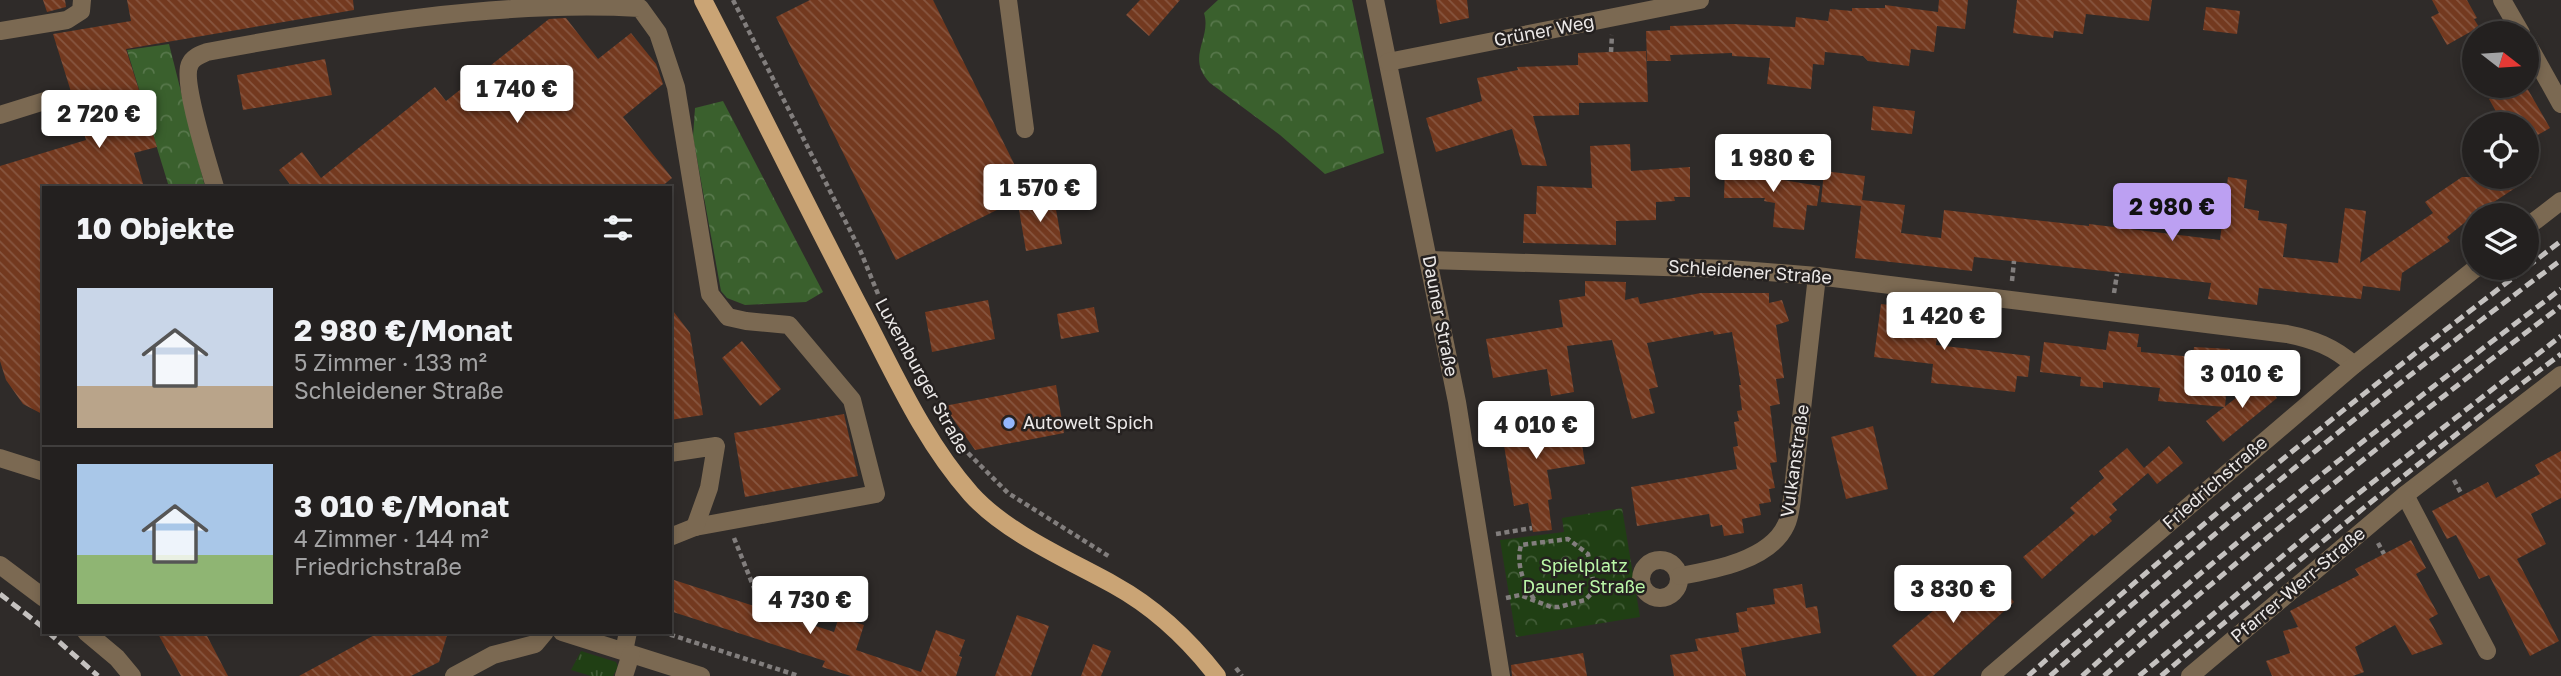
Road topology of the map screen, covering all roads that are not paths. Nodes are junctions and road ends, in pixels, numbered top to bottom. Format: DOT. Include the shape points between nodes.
graph roads {
  1 [pos="82,0"];
  2 [pos="703,0"];
  3 [pos="1008,0"];
  4 [pos="1375,0"];
  5 [pos="1700,0"];
  6 [pos="2502,0"];
  7 [pos="2514,21"];
  8 [pos="0,31"];
  9 [pos="1388,62"];
  10 [pos="2539,64"];
  11 [pos="51,99"];
  12 [pos="2561,103"];
  13 [pos="0,115"];
  14 [pos="1025,129"];
  15 [pos="215,186"];
  16 [pos="2561,201"];
  17 [pos="2539,218"];
  18 [pos="1429,260"];
  19 [pos="1817,276"];
  20 [pos="2462,279"];
  21 [pos="2354,365"];
  22 [pos="2561,375"];
  23 [pos="672,453"];
  24 [pos="0,458"];
  25 [pos="42,471"];
  26 [pos="2405,495"];
  27 [pos="695,527"];
  28 [pos="672,536"];
  29 [pos="0,565"];
  30 [pos="1680,576"];
  31 [pos="42,596"];
  32 [pos="88,634"];
  33 [pos="543,634"];
  34 [pos="568,634"];
  35 [pos="628,634"];
  36 [pos="2487,651"];
  37 [pos="627,653"];
  38 [pos="132,676"];
  39 [pos="454,676"];
  40 [pos="624,676"];
  41 [pos="701,676"];
  42 [pos="1217,676"];
  43 [pos="1501,676"];
  44 [pos="1990,676"];
  45 [pos="2190,676"];
  1 -- 8 [label="street" via="81,11 67,20"];
  2 -- 42 [label="main road, Luxemburger Straße" via="893,373 953,472 973,497 1023,535 1140,601"];
  3 -- 14 [label="street"];
  4 -- 9 [label="street, Dauner Straße"];
  5 -- 9 [label="street, Grüner Weg"];
  6 -- 7 [label="street"];
  9 -- 18 [label="street, Dauner Straße"];
  10 -- 12 [label="street"];
  11 -- 13 [label="street"];
  15 -- 27 [label="street" via="188,85 189,65 195,56 467,4 604,2 640,8 658,33 676,87 710,294 728,317 789,325 843,389 852,400 876,494"];
  16 -- 17 [label="street"];
  18 -- 19 [label="street, Schleidener Straße"];
  18 -- 43 [label="street, Dauner Straße"];
  19 -- 21 [label="street, Schleidener Straße" via="2287,334 2325,345"];
  19 -- 30 [label="street, Vulkanstraße" via="1786,525 1769,545 1745,560"];
  20 -- 21 [label="street, Friedrichstraße"];
  21 -- 44 [label="street, Friedrichstraße"];
  22 -- 26 [label="street, Pfarrer-Werr-Straße"];
  23 -- 27 [label="street" via="716,446 709,488"];
  24 -- 25 [label="street"];
  26 -- 36 [label="street"];
  26 -- 45 [label="street, Pfarrer-Werr-Straße"];
  27 -- 28 [label="street"];
  29 -- 31 [label="street"];
  30 -- 30 [label="street" via="1673,564 1661,559 1643,568 1641,582 1651,596 1663,598 1674,593"];
  32 -- 38 [label="street"];
  33 -- 39 [label="street" via="535,644 493,655"];
  34 -- 37 [label="street"];
  35 -- 37 [label="street"];
  37 -- 40 [label="street"];
  37 -- 41 [label="street"];
}
